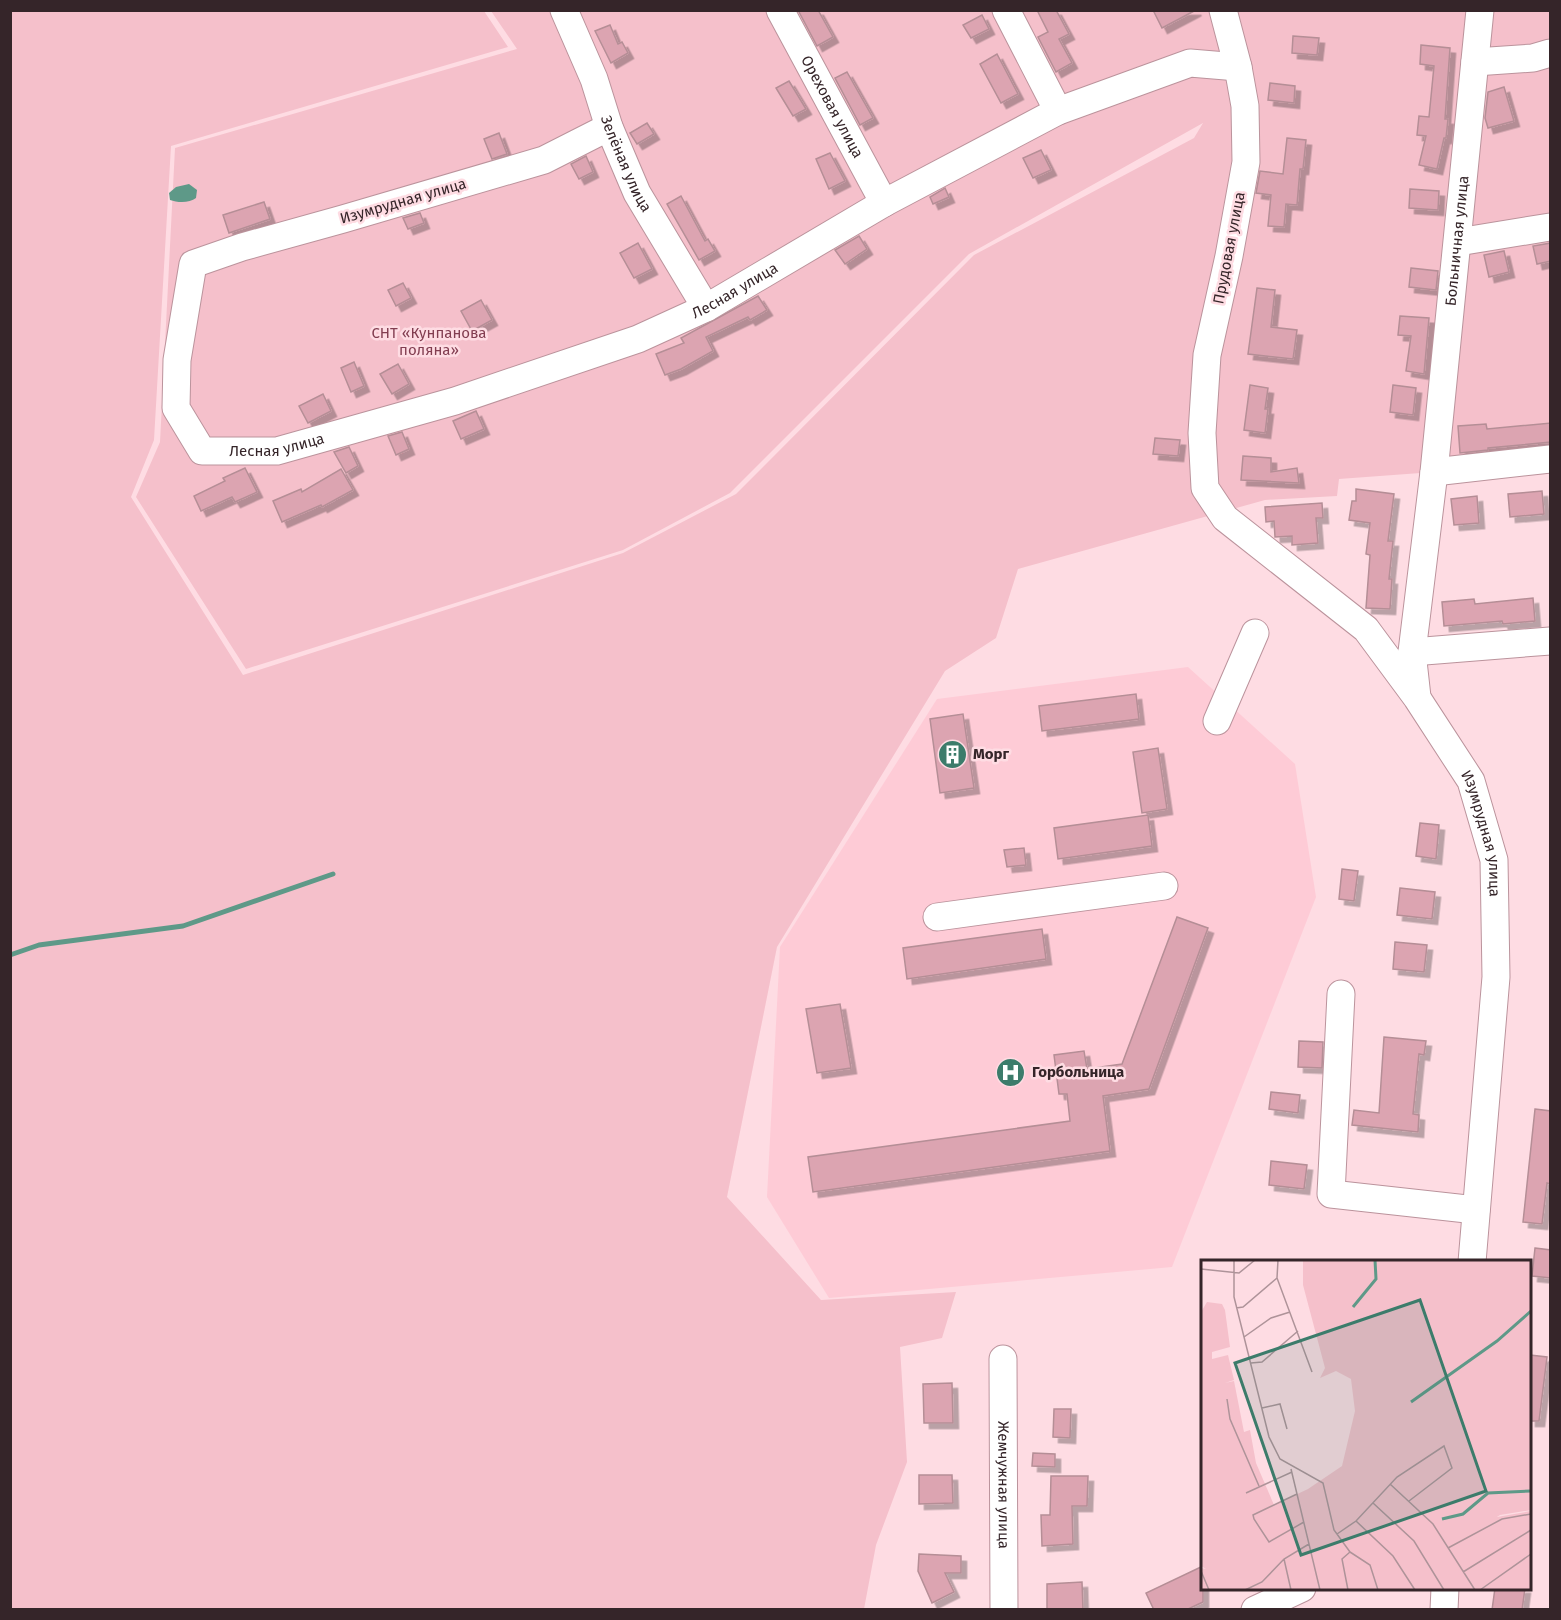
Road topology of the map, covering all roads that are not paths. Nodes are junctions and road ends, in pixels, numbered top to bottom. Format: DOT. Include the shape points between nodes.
graph roads {
  1 [pos="564,10"];
  2 [pos="780,10"];
  3 [pos="1006,10"];
  4 [pos="1224,10"];
  5 [pos="1480,10"];
  6 [pos="1551,54"];
  7 [pos="1475,62"];
  8 [pos="1238,67"];
  9 [pos="1058,111"];
  10 [pos="609,127"];
  11 [pos="884,203"];
  12 [pos="1551,227"];
  13 [pos="1458,242"];
  14 [pos="706,308"];
  15 [pos="202,451"];
  16 [pos="1551,459"];
  17 [pos="1434,472"];
  18 [pos="1255,633"];
  19 [pos="1551,641"];
  20 [pos="1412,652"];
  21 [pos="1417,698"];
  22 [pos="1217,721"];
  23 [pos="1164,886"];
  24 [pos="937,917"];
  25 [pos="1341,994"];
  26 [pos="1476,1210"];
  27 [pos="1472,1260"];
  28 [pos="1003,1359"];
  29 [pos="1298,1590"];
  30 [pos="1445,1590"];
  31 [pos="1004,1610"];
  32 [pos="1255,1610"];
  33 [pos="1444,1610"];
  1 -- 10 [label="street, Зелёная улица" via="594,79"];
  2 -- 11 [label="street, Ореховая улица"];
  3 -- 9 [label="street"];
  4 -- 8 [label="street, Прудовая улица"];
  5 -- 7 [label="street, Больничная улица"];
  6 -- 7 [label="street"];
  7 -- 13 [label="street, Больничная улица"];
  8 -- 9 [label="street, Лесная улица" via="1190,63"];
  8 -- 21 [label="street, Прудовая улица" via="1245,106 1246,162 1207,355 1202,433 1205,488 1225,518 1366,629"];
  9 -- 11 [label="street, Лесная улица"];
  10 -- 14 [label="street, Зелёная улица" via="637,193"];
  10 -- 15 [label="street, Изумрудная улица" via="544,160 193,264 177,360 177,408"];
  11 -- 14 [label="street, Лесная улица"];
  12 -- 13 [label="street"];
  13 -- 17 [label="street, Больничная улица"];
  14 -- 15 [label="street, Лесная улица" via="638,339 455,401 277,451"];
  16 -- 17 [label="street"];
  17 -- 20 [label="street, Изумрудная улица"];
  18 -- 22 [label="street"];
  19 -- 20 [label="street"];
  20 -- 21 [label="street, Изумрудная улица"];
  21 -- 26 [label="street, Изумрудная улица" via="1471,781 1494,860 1496,977"];
  23 -- 24 [label="street"];
  25 -- 26 [label="street" via="1331,1194"];
  26 -- 27 [label="street, Изумрудная улица"];
  28 -- 31 [label="street, Жемчужная улица"];
  29 -- 32 [label="street"];
  30 -- 33 [label="street"];
}
